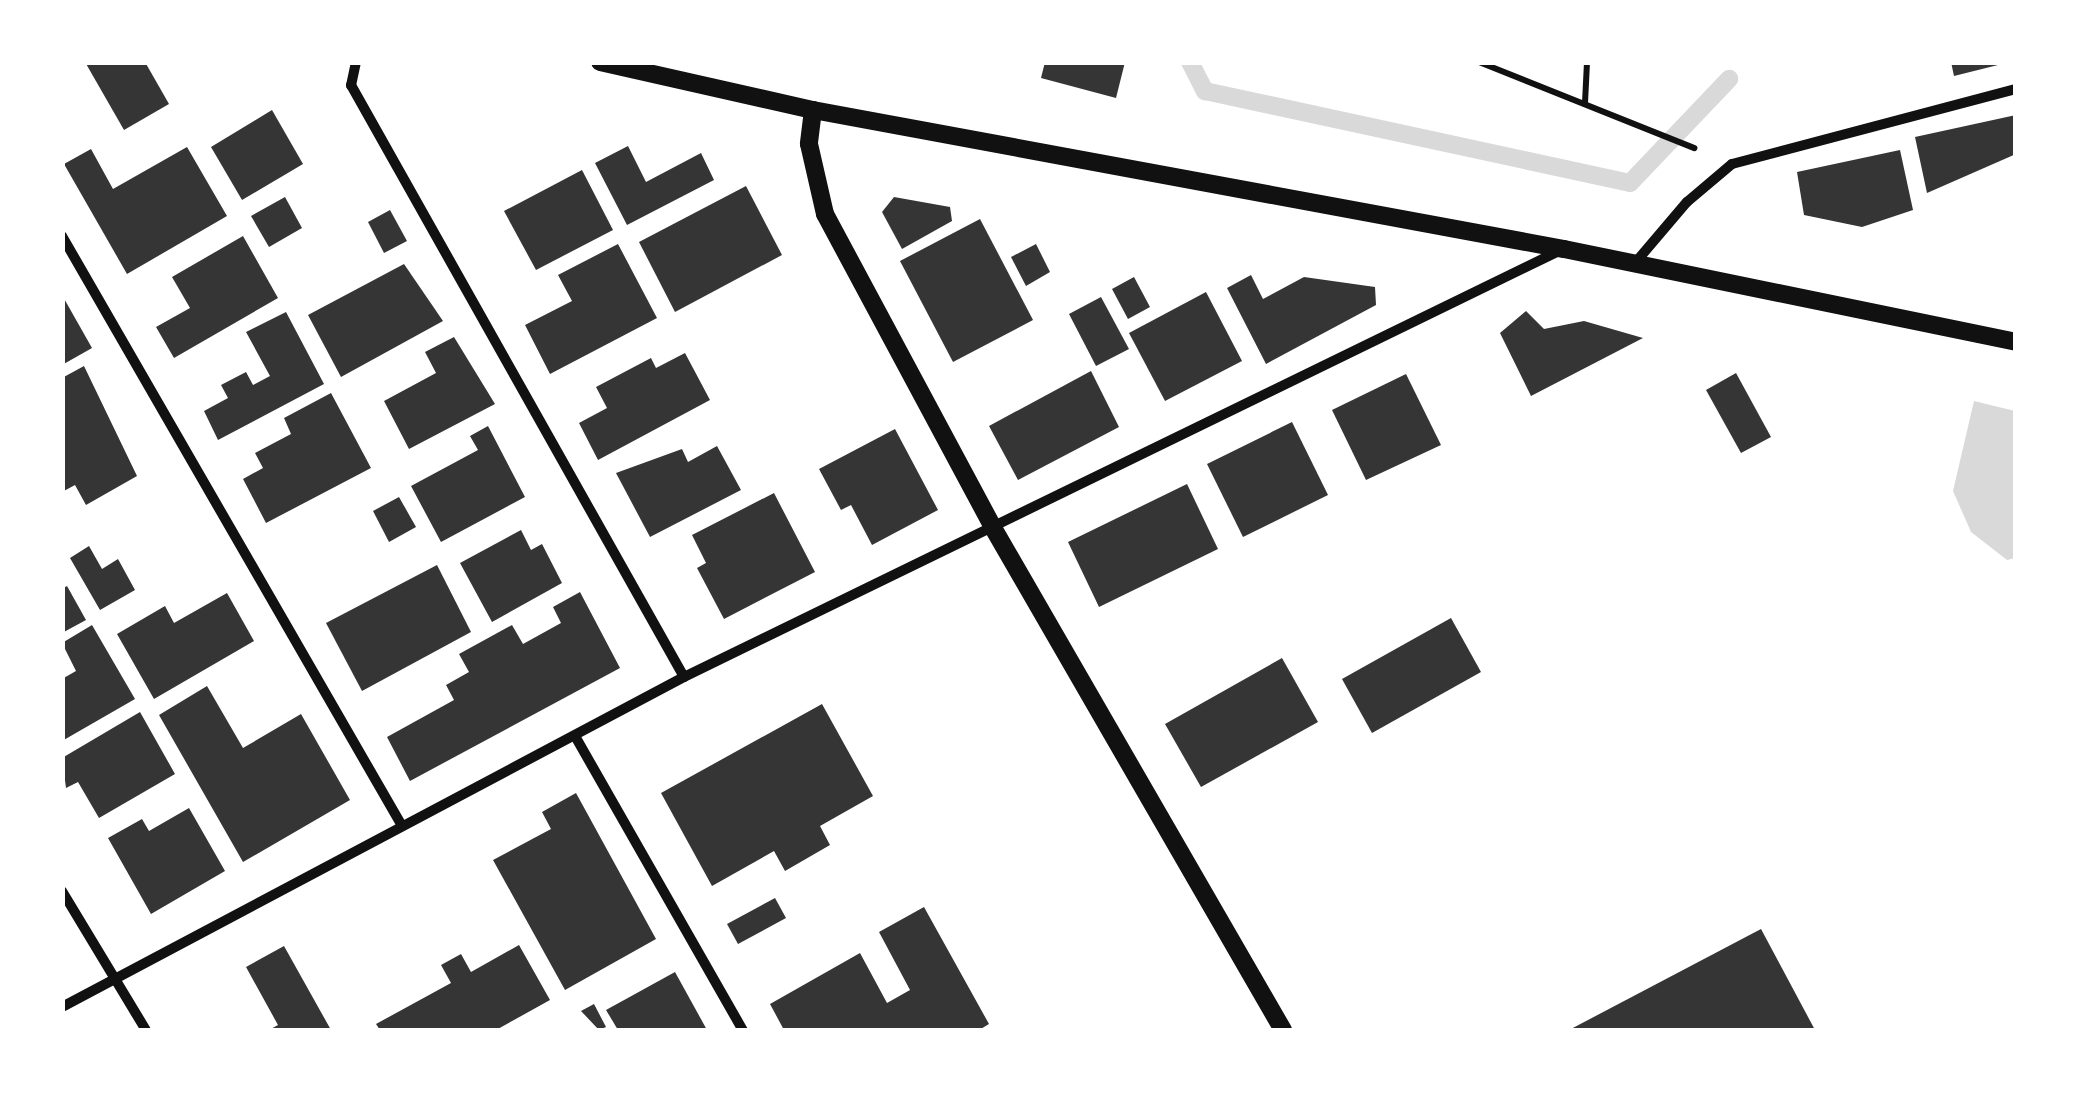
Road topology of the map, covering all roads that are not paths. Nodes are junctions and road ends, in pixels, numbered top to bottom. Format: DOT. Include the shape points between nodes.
graph roads {
  1 [pos="356,62"];
  2 [pos="600,62"];
  3 [pos="2016,89"];
  4 [pos="813,110"];
  5 [pos="62,236"];
  6 [pos="1564,249"];
  7 [pos="1635,264"];
  8 [pos="2016,342"];
  9 [pos="992,526"];
  10 [pos="684,677"];
  11 [pos="575,736"];
  12 [pos="401,824"];
  13 [pos="62,891"];
  14 [pos="113,979"];
  15 [pos="62,1007"];
  16 [pos="146,1030"];
  17 [pos="743,1030"];
  18 [pos="1283,1030"];
  1 -- 10 [label="street" via="351,85"];
  2 -- 4 [label="street"];
  3 -- 7 [label="street" via="1732,164 1688,202"];
  4 -- 6 [label="street"];
  4 -- 9 [label="street" via="810,144 825,214"];
  5 -- 12 [label="street"];
  6 -- 7 [label="street"];
  6 -- 9 [label="street"];
  7 -- 8 [label="street"];
  9 -- 10 [label="street"];
  9 -- 18 [label="street"];
  10 -- 11 [label="street"];
  11 -- 12 [label="street"];
  11 -- 17 [label="street"];
  12 -- 14 [label="street"];
  13 -- 14 [label="street"];
  14 -- 15 [label="street"];
  14 -- 16 [label="street"];
}
